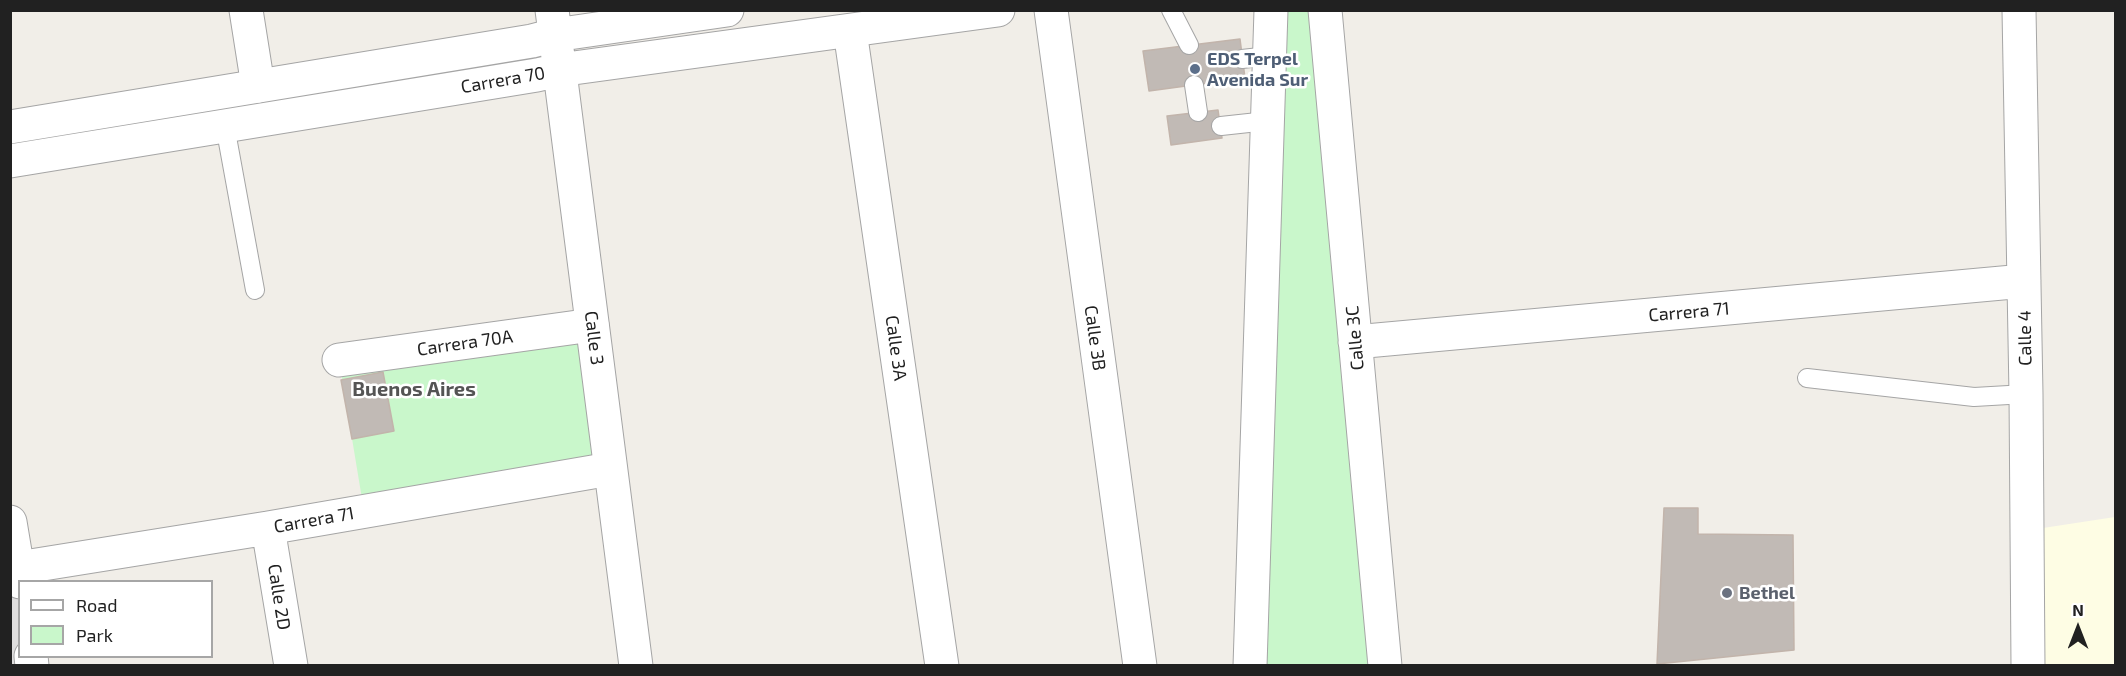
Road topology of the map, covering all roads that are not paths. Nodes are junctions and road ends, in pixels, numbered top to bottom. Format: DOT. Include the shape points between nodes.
graph roads {
  1 [pos="246,10"];
  2 [pos="727,10"];
  3 [pos="998,10"];
  4 [pos="1051,10"];
  5 [pos="1171,10"];
  6 [pos="1271,10"];
  7 [pos="1325,10"];
  8 [pos="2019,10"];
  9 [pos="553,23"];
  10 [pos="849,31"];
  11 [pos="1189,45"];
  12 [pos="559,70"];
  13 [pos="1194,85"];
  14 [pos="258,86"];
  15 [pos="1198,112"];
  16 [pos="1267,121"];
  17 [pos="10,126"];
  18 [pos="225,126"];
  19 [pos="1221,126"];
  20 [pos="10,161"];
  21 [pos="2024,281"];
  22 [pos="255,290"];
  23 [pos="592,325"];
  24 [pos="1355,342"];
  25 [pos="339,360"];
  26 [pos="1807,378"];
  27 [pos="2026,394"];
  28 [pos="610,469"];
  29 [pos="10,522"];
  30 [pos="268,528"];
  31 [pos="19,575"];
  32 [pos="291,666"];
  33 [pos="636,666"];
  34 [pos="942,666"];
  35 [pos="1140,666"];
  36 [pos="1250,666"];
  37 [pos="1384,666"];
  38 [pos="2028,666"];
  1 -- 14 [label="street"];
  2 -- 9 [label="street, Carrera 70"];
  3 -- 10 [label="street, Carrera 70"];
  4 -- 35 [label="street, Calle 3B"];
  5 -- 11 [label="lane"];
  6 -- 16 [label="street" via="1256,58"];
  7 -- 24 [label="street, Calle 3C"];
  8 -- 21 [label="street, Calle 4"];
  9 -- 12 [label="street, Calle 3"];
  9 -- 14 [label="street, Carrera 70" via="532,41"];
  10 -- 12 [label="street, Carrera 70"];
  10 -- 34 [label="street, Calle 3A"];
  12 -- 18 [label="street, Carrera 70"];
  12 -- 23 [label="street, Calle 3"];
  13 -- 15 [label="lane"];
  14 -- 17 [label="street, Carrera 70"];
  16 -- 19 [label="lane"];
  16 -- 36 [label="street"];
  18 -- 20 [label="street, Carrera 70"];
  18 -- 22 [label="lane"];
  21 -- 24 [label="street, Carrera 71"];
  21 -- 27 [label="street, Calle 4"];
  23 -- 25 [label="street, Carrera 70A"];
  23 -- 28 [label="street, Calle 3"];
  24 -- 37 [label="street, Calle 3C"];
  26 -- 27 [label="lane" via="1974,397"];
  27 -- 38 [label="street, Calle 4"];
  28 -- 30 [label="street, Carrera 71"];
  28 -- 33 [label="street, Calle 3"];
  29 -- 31 [label="street"];
  30 -- 31 [label="street, Carrera 71"];
  30 -- 32 [label="street, Calle 2D"];
}
